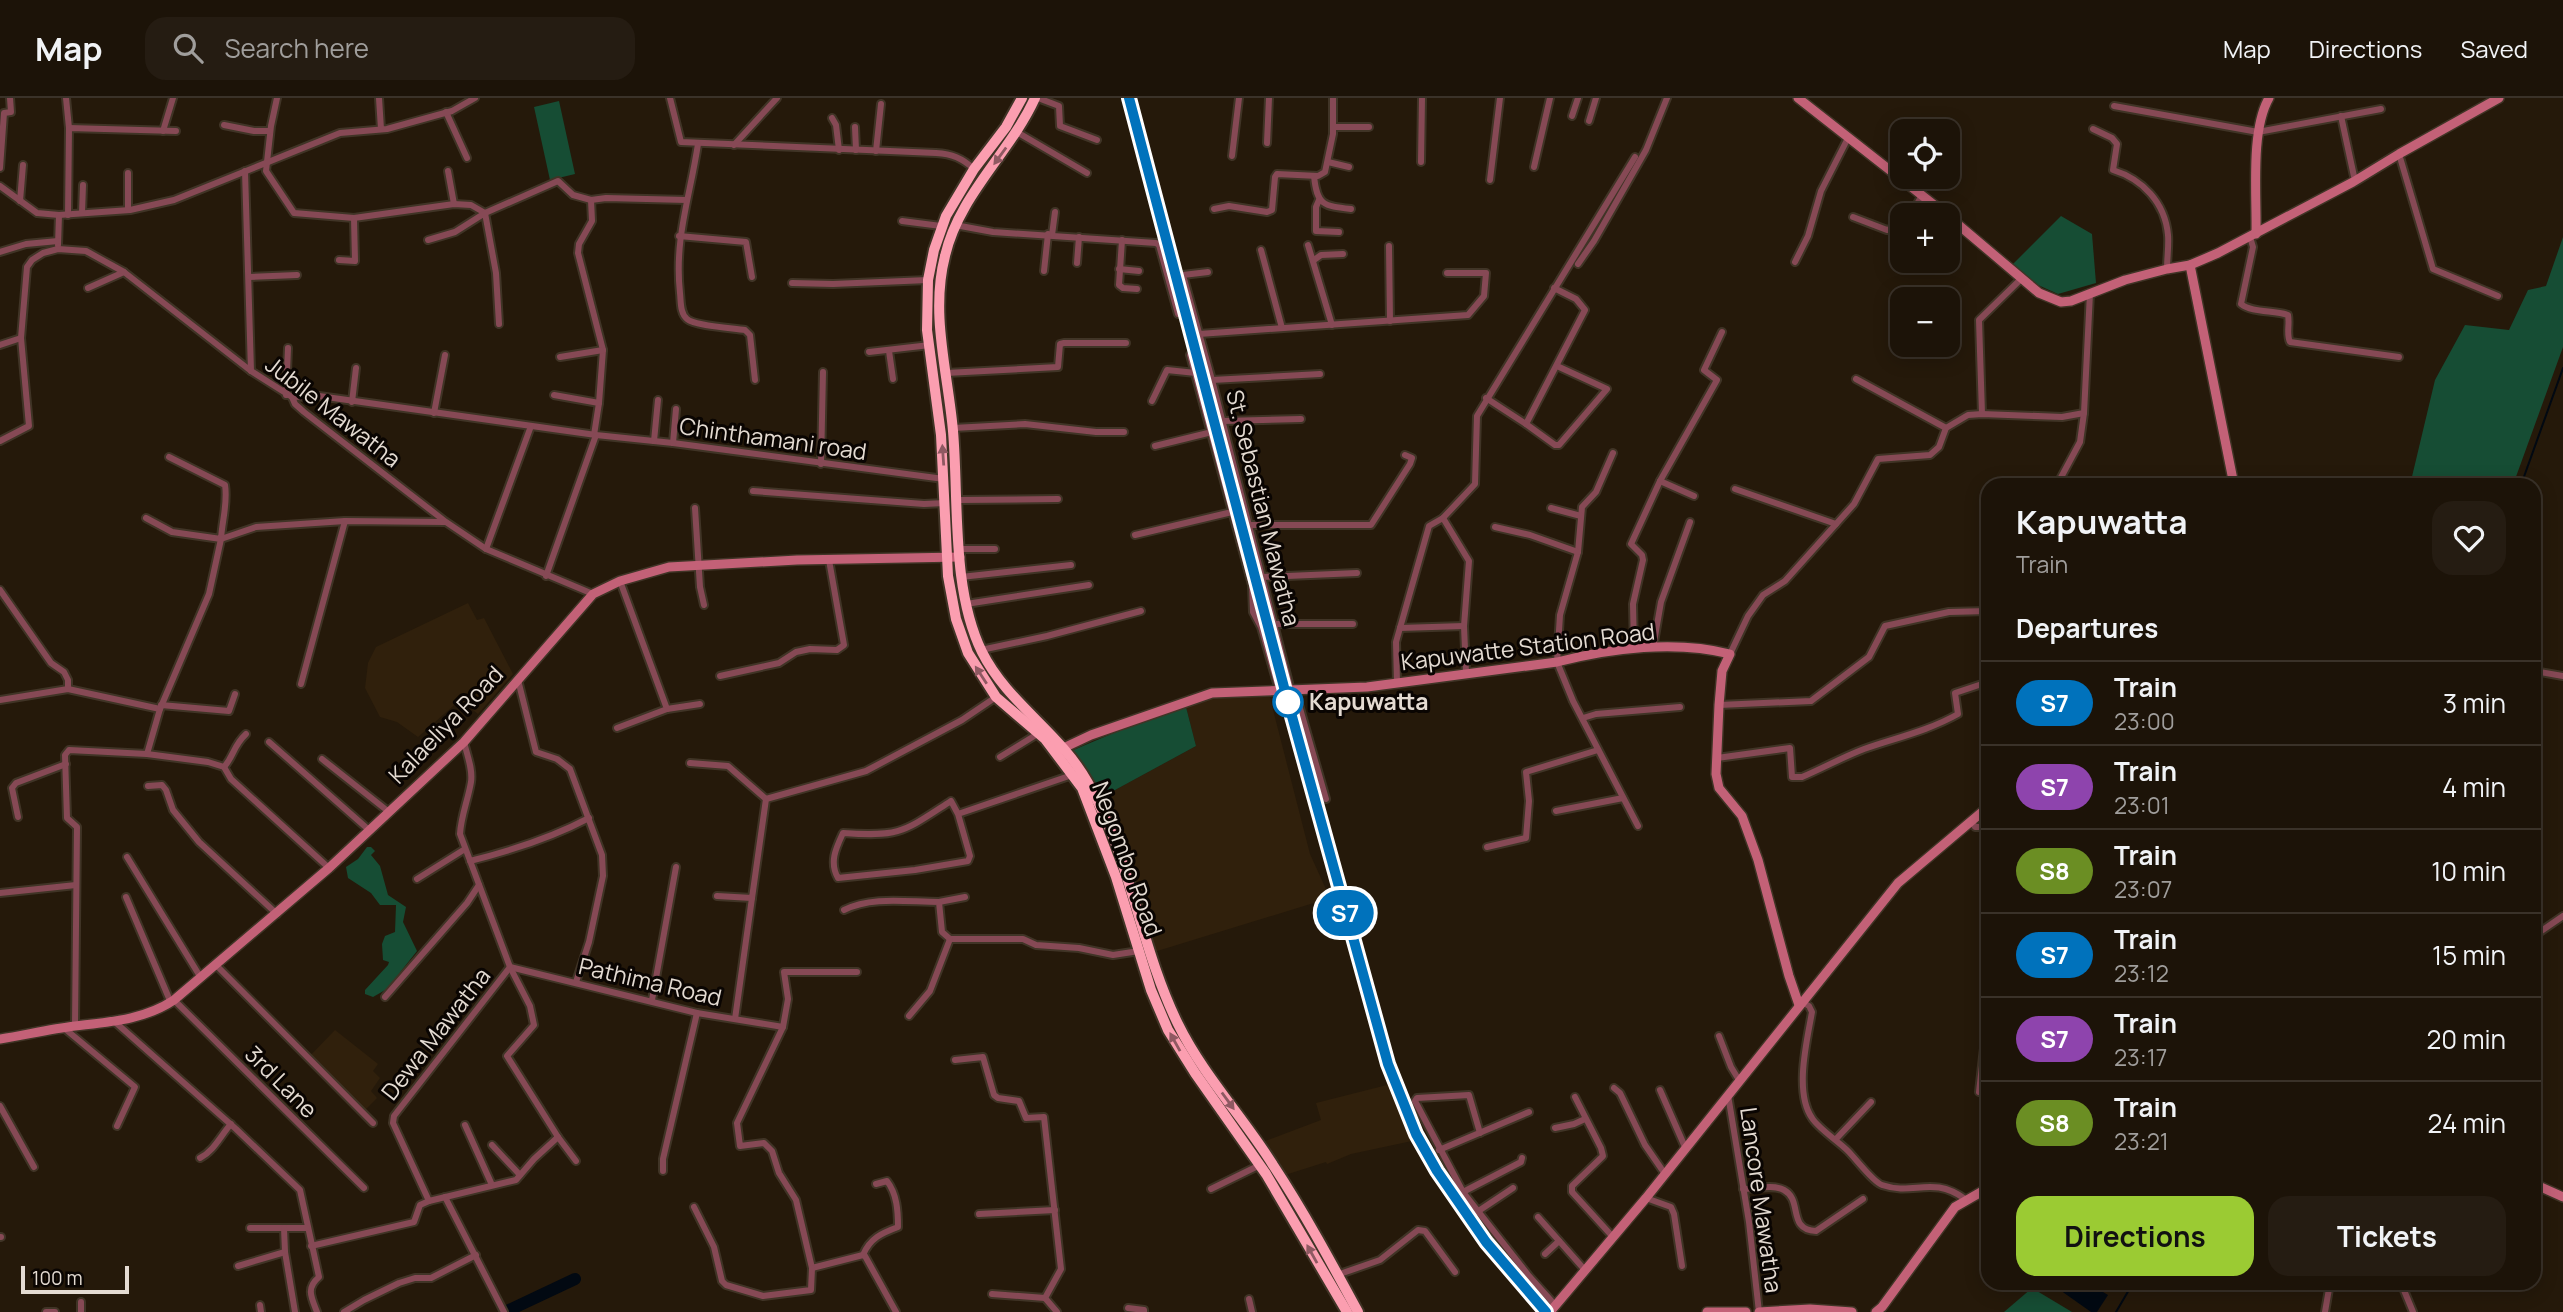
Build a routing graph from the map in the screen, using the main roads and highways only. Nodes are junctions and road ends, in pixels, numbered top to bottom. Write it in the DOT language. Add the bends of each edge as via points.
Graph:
graph roads {
  1 [pos="1022,98"];
  2 [pos="1037,98"];
  3 [pos="1060,750"];
  4 [pos="1347,1312"];
  5 [pos="1358,1312"];
  3 -- 1 [label="highway, Negombo Road, one-way" via="996,697 960,632 951,596 937,392 926,312 928,280 941,226"];
  2 -- 3 [label="highway, Negombo Road, one-way" via="955,225 939,294 953,428 961,577 971,627 999,681"];
  4 -- 3 [label="highway, Negombo Road, one-way" via="1260,1164 1179,1049 1159,1010 1100,834 1082,788"];
  3 -- 5 [label="highway, Negombo Road, one-way" via="1089,784 1111,832 1163,987 1188,1043 1272,1163"];
}
